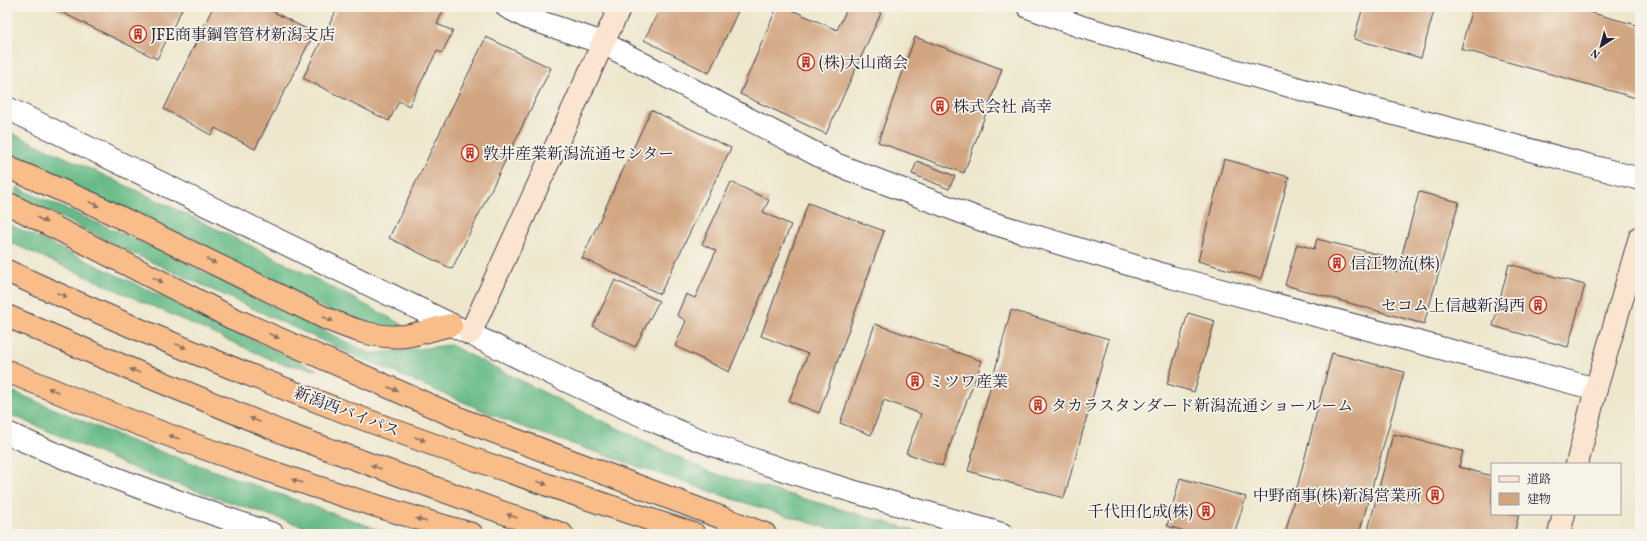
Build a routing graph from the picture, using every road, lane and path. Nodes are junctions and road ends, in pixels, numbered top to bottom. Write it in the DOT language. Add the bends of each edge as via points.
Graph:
graph roads {
  1 [pos="507,7"];
  2 [pos="620,7"];
  3 [pos="1028,7"];
  4 [pos="602,42"];
  5 [pos="7,108"];
  6 [pos="7,167"];
  7 [pos="1640,179"];
  8 [pos="7,203"];
  9 [pos="1640,237"];
  10 [pos="17,275"];
  11 [pos="8,316"];
  12 [pos="451,325"];
  13 [pos="470,334"];
  14 [pos="7,371"];
  15 [pos="1596,389"];
  16 [pos="7,433"];
  17 [pos="1577,463"];
  18 [pos="1564,515"];
  19 [pos="273,534"];
  20 [pos="472,534"];
  21 [pos="562,534"];
  22 [pos="694,534"];
  23 [pos="765,534"];
  24 [pos="1002,534"];
  25 [pos="1559,534"];
  1 -- 4 [label="street" via="528,18"];
  2 -- 4 [label="street"];
  3 -- 7 [label="street" via="1082,27 1300,89"];
  4 -- 13 [label="street"];
  4 -- 15 [label="street" via="835,164 982,220 1171,277"];
  5 -- 12 [label="street"];
  6 -- 12 [label="highway, one-way" via="93,204 347,328 367,334 405,336"];
  8 -- 23 [label="highway, one-way" via="232,318 468,422"];
  9 -- 15 [label="street"];
  10 -- 22 [label="highway, 新潟西バイパス, one-way" via="157,336 312,398 566,492"];
  21 -- 11 [label="highway, one-way" via="284,432"];
  12 -- 13 [label="street"];
  13 -- 24 [label="street" via="567,381 730,452 806,478"];
  20 -- 14 [label="highway, one-way" via="416,519 270,472 148,428"];
  15 -- 17 [label="street"];
  16 -- 19 [label="street" via="64,459 179,503"];
  18 -- 25 [label="street"];
}
